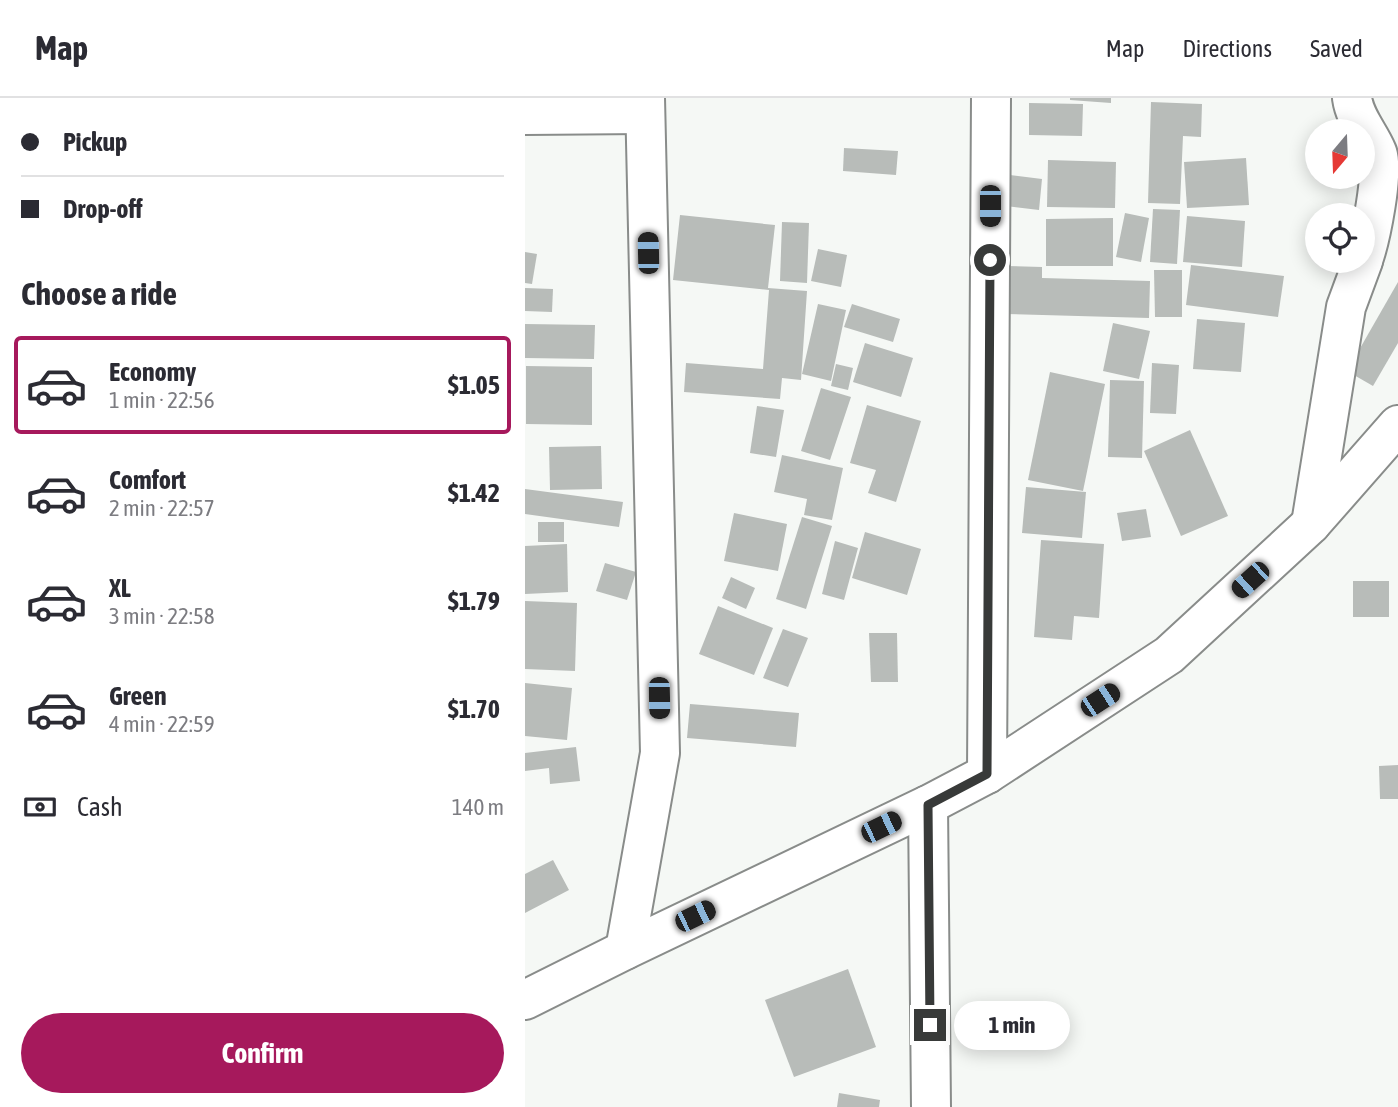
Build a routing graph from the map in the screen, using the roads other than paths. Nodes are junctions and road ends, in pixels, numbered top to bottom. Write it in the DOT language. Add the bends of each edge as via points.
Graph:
graph roads {
  1 [pos="991,98"];
  2 [pos="1352,98"];
  3 [pos="645,106"];
  4 [pos="525,116"];
  5 [pos="1375,210"];
  6 [pos="1359,273"];
  7 [pos="1398,425"];
  8 [pos="1311,524"];
  9 [pos="987,774"];
  10 [pos="928,805"];
  11 [pos="625,950"];
  12 [pos="525,1000"];
  13 [pos="931,1107"];
  1 -- 9 [label="street"];
  2 -- 5 [label="street" via="1379,156"];
  3 -- 4 [label="street"];
  3 -- 11 [label="street" via="660,753"];
  6 -- 8 [label="street" via="1346,307"];
  7 -- 8 [label="street"];
  8 -- 9 [label="street" via="1169,655"];
  9 -- 10 [label="street"];
  10 -- 11 [label="street"];
  10 -- 13 [label="street"];
  11 -- 12 [label="street"];
}
